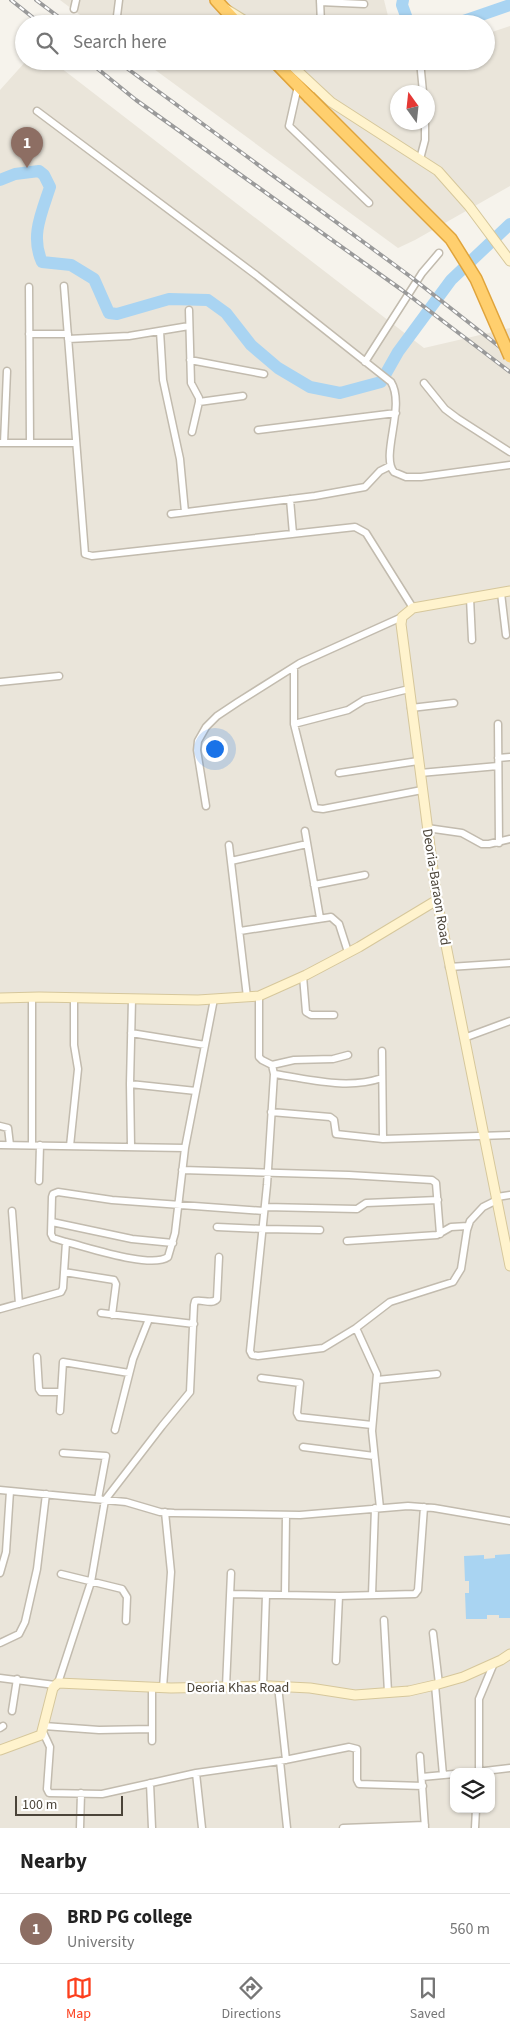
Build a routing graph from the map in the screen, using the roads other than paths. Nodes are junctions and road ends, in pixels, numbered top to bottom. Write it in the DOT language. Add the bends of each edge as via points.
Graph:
graph roads {
  1 [pos="76,0"];
  2 [pos="120,0"];
  3 [pos="320,1"];
  4 [pos="219,3"];
  5 [pos="364,4"];
  6 [pos="74,9"];
  7 [pos="116,15"];
  8 [pos="230,15"];
  9 [pos="238,15"];
  10 [pos="321,15"];
  11 [pos="283,70"];
  12 [pos="297,70"];
  13 [pos="421,70"];
  14 [pos="422,85"];
  15 [pos="298,86"];
  16 [pos="37,111"];
  17 [pos="425,130"];
  18 [pos="420,159"];
  19 [pos="369,204"];
  20 [pos="439,253"];
  21 [pos="510,261"];
  22 [pos="64,286"];
  23 [pos="29,287"];
  24 [pos="189,310"];
  25 [pos="189,326"];
  26 [pos="160,331"];
  27 [pos="29,334"];
  28 [pos="68,336"];
  29 [pos="510,357"];
  30 [pos="190,360"];
  31 [pos="367,364"];
  32 [pos="7,372"];
  33 [pos="264,374"];
  34 [pos="424,384"];
  35 [pos="243,396"];
  36 [pos="199,402"];
  37 [pos="396,412"];
  38 [pos="258,430"];
  39 [pos="192,432"];
  40 [pos="2,443"];
  41 [pos="30,443"];
  42 [pos="75,443"];
  43 [pos="510,452"];
  44 [pos="510,465"];
  45 [pos="390,466"];
  46 [pos="290,499"];
  47 [pos="185,512"];
  48 [pos="171,514"];
  49 [pos="293,534"];
  50 [pos="506,592"];
  51 [pos="470,598"];
  52 [pos="412,608"];
  53 [pos="402,617"];
  54 [pos="506,636"];
  55 [pos="472,640"];
  56 [pos="294,667"];
  57 [pos="59,676"];
  58 [pos="0,682"];
  59 [pos="409,689"];
  60 [pos="454,703"];
  61 [pos="412,708"];
  62 [pos="294,724"];
  63 [pos="498,724"];
  64 [pos="510,757"];
  65 [pos="498,758"];
  66 [pos="418,761"];
  67 [pos="498,766"];
  68 [pos="339,773"];
  69 [pos="420,773"];
  70 [pos="422,790"];
  71 [pos="206,806"];
  72 [pos="427,828"];
  73 [pos="305,831"];
  74 [pos="510,839"];
  75 [pos="498,842"];
  76 [pos="307,844"];
  77 [pos="229,845"];
  78 [pos="231,861"];
  79 [pos="365,874"];
  80 [pos="314,885"];
  81 [pos="437,900"];
  82 [pos="320,918"];
  83 [pos="240,931"];
  84 [pos="348,952"];
  85 [pos="510,963"];
  86 [pos="450,967"];
  87 [pos="303,976"];
  88 [pos="259,996"];
  89 [pos="32,997"];
  90 [pos="247,997"];
  91 [pos="0,998"];
  92 [pos="74,998"];
  93 [pos="132,999"];
  94 [pos="214,999"];
  95 [pos="334,1015"];
  96 [pos="510,1021"];
  97 [pos="131,1033"];
  98 [pos="464,1038"];
  99 [pos="205,1045"];
  100 [pos="382,1051"];
  101 [pos="348,1055"];
  102 [pos="272,1065"];
  103 [pos="274,1074"];
  104 [pos="382,1078"];
  105 [pos="130,1084"];
  106 [pos="196,1091"];
  107 [pos="271,1112"];
  108 [pos="0,1126"];
  109 [pos="510,1135"];
  110 [pos="484,1138"];
  111 [pos="383,1140"];
  112 [pos="0,1145"];
  113 [pos="10,1145"];
  114 [pos="32,1145"];
  115 [pos="40,1146"];
  116 [pos="70,1146"];
  117 [pos="131,1146"];
  118 [pos="185,1148"];
  119 [pos="182,1170"];
  120 [pos="268,1173"];
  121 [pos="39,1181"];
  122 [pos="510,1195"];
  123 [pos="497,1198"];
  124 [pos="438,1200"];
  125 [pos="178,1206"];
  126 [pos="265,1209"];
  127 [pos="12,1211"];
  128 [pos="52,1222"];
  129 [pos="217,1226"];
  130 [pos="468,1226"];
  131 [pos="263,1230"];
  132 [pos="320,1230"];
  133 [pos="440,1234"];
  134 [pos="347,1241"];
  135 [pos="66,1242"];
  136 [pos="173,1244"];
  137 [pos="219,1257"];
  138 [pos="510,1266"];
  139 [pos="64,1272"];
  140 [pos="19,1304"];
  141 [pos="0,1309"];
  142 [pos="101,1313"];
  143 [pos="112,1315"];
  144 [pos="149,1319"];
  145 [pos="194,1324"];
  146 [pos="356,1328"];
  147 [pos="37,1357"];
  148 [pos="128,1373"];
  149 [pos="437,1374"];
  150 [pos="261,1378"];
  151 [pos="377,1380"];
  152 [pos="61,1392"];
  153 [pos="60,1410"];
  154 [pos="372,1425"];
  155 [pos="115,1430"];
  156 [pos="303,1447"];
  157 [pos="63,1453"];
  158 [pos="374,1456"];
  159 [pos="0,1490"];
  160 [pos="10,1491"];
  161 [pos="46,1494"];
  162 [pos="102,1499"];
  163 [pos="424,1507"];
  164 [pos="378,1508"];
  165 [pos="165,1512"];
  166 [pos="286,1515"];
  167 [pos="510,1521"];
  168 [pos="0,1573"];
  169 [pos="231,1573"];
  170 [pos="61,1574"];
  171 [pos="91,1582"];
  172 [pos="230,1594"];
  173 [pos="266,1595"];
  174 [pos="286,1595"];
  175 [pos="372,1595"];
  176 [pos="339,1596"];
  177 [pos="384,1620"];
  178 [pos="126,1621"];
  179 [pos="433,1633"];
  180 [pos="0,1643"];
  181 [pos="510,1654"];
  182 [pos="336,1661"];
  183 [pos="494,1663"];
  184 [pos="0,1678"];
  185 [pos="17,1679"];
  186 [pos="56,1684"];
  187 [pos="437,1685"];
  188 [pos="262,1686"];
  189 [pos="278,1686"];
  190 [pos="152,1687"];
  191 [pos="226,1687"];
  192 [pos="163,1688"];
  193 [pos="388,1692"];
  194 [pos="12,1711"];
  195 [pos="44,1729"];
  196 [pos="152,1730"];
  197 [pos="152,1741"];
  198 [pos="0,1750"];
  199 [pos="420,1756"];
  200 [pos="283,1760"];
  201 [pos="478,1768"];
  202 [pos="510,1768"];
  203 [pos="495,1770"];
  204 [pos="196,1773"];
  205 [pos="450,1774"];
  206 [pos="443,1775"];
  207 [pos="422,1777"];
  208 [pos="150,1783"];
  209 [pos="423,1786"];
  210 [pos="81,1793"];
  211 [pos="476,1813"];
  212 [pos="425,1827"];
  213 [pos="80,1828"];
  214 [pos="152,1828"];
  215 [pos="202,1828"];
  216 [pos="287,1828"];
  217 [pos="343,1828"];
  218 [pos="475,1828"];
  1 -- 6 [label="street"];
  2 -- 7 [label="street"];
  3 -- 5 [label="street"];
  3 -- 10 [label="street"];
  4 -- 8 [label="highway"];
  4 -- 9 [label="street"];
  11 -- 15 [label="highway"];
  12 -- 18 [label="street" via="331,102"];
  13 -- 14 [label="street"];
  15 -- 19 [label="street" via="289,126"];
  15 -- 29 [label="highway, bridge" via="451,239 476,279"];
  16 -- 31 [label="street" via="256,275"];
  17 -- 18 [label="street"];
  18 -- 21 [label="street" via="438,172 470,206"];
  20 -- 31 [label="street" via="422,273"];
  22 -- 28 [label="street"];
  23 -- 27 [label="street"];
  24 -- 25 [label="street"];
  25 -- 26 [label="street"];
  25 -- 30 [label="street"];
  26 -- 28 [label="street" via="114,338"];
  26 -- 47 [label="street" via="163,380 179,454"];
  27 -- 28 [label="street"];
  27 -- 41 [label="street"];
  28 -- 42 [label="street"];
  30 -- 33 [label="street"];
  30 -- 36 [label="street" via="191,383"];
  31 -- 37 [label="street" via="387,378 395,390"];
  32 -- 40 [label="street"];
  34 -- 43 [label="street" via="445,409"];
  35 -- 36 [label="street"];
  36 -- 39 [label="street"];
  37 -- 38 [label="street"];
  37 -- 45 [label="street"];
  40 -- 41 [label="street"];
  41 -- 42 [label="street"];
  42 -- 49 [label="street" via="83,548 88,556"];
  44 -- 45 [label="street" via="420,477 398,475"];
  45 -- 46 [label="street" via="380,471 365,487"];
  46 -- 47 [label="street"];
  46 -- 49 [label="street"];
  47 -- 48 [label="street"];
  49 -- 52 [label="street" via="361,529"];
  50 -- 51 [label="street"];
  50 -- 54 [label="street"];
  51 -- 52 [label="street"];
  51 -- 55 [label="street"];
  52 -- 53 [label="street"];
  53 -- 56 [label="street"];
  53 -- 59 [label="street, Deoria-Baraon Road"];
  56 -- 62 [label="street"];
  56 -- 71 [label="street" via="217,716 201,734 197,750"];
  57 -- 58 [label="street"];
  59 -- 61 [label="street, Deoria-Baraon Road"];
  59 -- 62 [label="street" via="364,700 348,710"];
  60 -- 61 [label="street"];
  61 -- 66 [label="street, Deoria-Baraon Road"];
  62 -- 70 [label="street" via="315,808"];
  63 -- 65 [label="street"];
  64 -- 65 [label="street"];
  65 -- 67 [label="street"];
  66 -- 68 [label="street"];
  66 -- 69 [label="street, Deoria-Baraon Road"];
  67 -- 69 [label="street"];
  67 -- 75 [label="street"];
  69 -- 70 [label="street, Deoria-Baraon Road"];
  70 -- 72 [label="street, Deoria-Baraon Road"];
  72 -- 75 [label="street" via="462,833 482,844"];
  72 -- 81 [label="street, Deoria-Baraon Road"];
  73 -- 76 [label="street"];
  74 -- 75 [label="street"];
  76 -- 78 [label="street"];
  76 -- 80 [label="street"];
  77 -- 78 [label="street"];
  78 -- 83 [label="street"];
  79 -- 80 [label="street"];
  80 -- 82 [label="street"];
  81 -- 84 [label="street"];
  81 -- 86 [label="street, Deoria-Baraon Road"];
  82 -- 83 [label="street"];
  82 -- 84 [label="street" via="337,920"];
  83 -- 90 [label="street"];
  84 -- 87 [label="street"];
  85 -- 86 [label="street"];
  86 -- 98 [label="street, Deoria-Baraon Road"];
  87 -- 88 [label="street"];
  87 -- 95 [label="street" via="306,1012 310,1015"];
  88 -- 90 [label="street"];
  88 -- 102 [label="street" via="260,1057"];
  89 -- 91 [label="street"];
  89 -- 92 [label="street"];
  89 -- 114 [label="street"];
  90 -- 94 [label="street"];
  92 -- 93 [label="street"];
  92 -- 116 [label="street" via="74,1045 78,1069"];
  93 -- 94 [label="street"];
  93 -- 97 [label="street"];
  94 -- 99 [label="street"];
  96 -- 98 [label="street"];
  97 -- 99 [label="street"];
  97 -- 105 [label="street"];
  98 -- 110 [label="street, Deoria-Baraon Road"];
  99 -- 106 [label="street"];
  100 -- 104 [label="street"];
  101 -- 102 [label="street"];
  102 -- 103 [label="street"];
  103 -- 104 [label="street" via="345,1084 368,1083"];
  103 -- 107 [label="street"];
  104 -- 111 [label="street"];
  105 -- 106 [label="street"];
  105 -- 117 [label="street"];
  106 -- 118 [label="street"];
  107 -- 111 [label="street" via="330,1117 334,1120 336,1134"];
  107 -- 120 [label="street"];
  108 -- 113 [label="street" via="8,1128"];
  109 -- 110 [label="street"];
  110 -- 111 [label="street"];
  110 -- 123 [label="street, Deoria-Baraon Road"];
  112 -- 113 [label="street"];
  113 -- 114 [label="street"];
  114 -- 115 [label="street"];
  115 -- 116 [label="street"];
  115 -- 121 [label="street"];
  116 -- 117 [label="street"];
  117 -- 118 [label="street"];
  118 -- 119 [label="street"];
  119 -- 120 [label="street"];
  119 -- 125 [label="street"];
  120 -- 124 [label="street" via="432,1180 436,1183"];
  120 -- 126 [label="street"];
  122 -- 123 [label="street"];
  123 -- 130 [label="street" via="476,1214"];
  123 -- 138 [label="street, Deoria-Baraon Road"];
  124 -- 126 [label="street" via="366,1203 357,1209"];
  124 -- 133 [label="street"];
  125 -- 126 [label="street"];
  125 -- 128 [label="street" via="58,1192 52,1197"];
  125 -- 136 [label="street"];
  126 -- 131 [label="street"];
  127 -- 140 [label="street"];
  128 -- 135 [label="street" via="52,1236"];
  128 -- 136 [label="street" via="124,1238"];
  129 -- 131 [label="street"];
  130 -- 133 [label="street" via="451,1227"];
  130 -- 146 [label="street" via="461,1269 453,1282 390,1302"];
  131 -- 132 [label="street"];
  131 -- 146 [label="street" via="252,1354 323,1348"];
  133 -- 134 [label="street"];
  135 -- 136 [label="street" via="156,1261 168,1257"];
  135 -- 139 [label="street"];
  137 -- 145 [label="street" via="217,1299 212,1302 195,1301"];
  139 -- 140 [label="street" via="61,1292"];
  139 -- 143 [label="street" via="114,1280"];
  140 -- 141 [label="street"];
  142 -- 143 [label="street"];
  143 -- 144 [label="street"];
  144 -- 145 [label="street"];
  144 -- 148 [label="street"];
  145 -- 162 [label="street" via="190,1392"];
  146 -- 151 [label="street"];
  147 -- 152 [label="street" via="41,1392"];
  148 -- 152 [label="street" via="65,1362"];
  148 -- 155 [label="street"];
  149 -- 151 [label="street"];
  150 -- 154 [label="street" via="300,1383 299,1417"];
  151 -- 154 [label="street"];
  152 -- 153 [label="street"];
  154 -- 158 [label="street"];
  156 -- 158 [label="street"];
  157 -- 162 [label="street" via="106,1456"];
  158 -- 164 [label="street"];
  159 -- 160 [label="street"];
  160 -- 161 [label="street"];
  160 -- 168 [label="street" via="6,1552"];
  161 -- 162 [label="street"];
  161 -- 180 [label="street" via="37,1569 25,1622 19,1634"];
  162 -- 165 [label="street"];
  162 -- 171 [label="street"];
  163 -- 164 [label="street"];
  163 -- 167 [label="street"];
  163 -- 175 [label="street" via="417,1592"];
  164 -- 166 [label="street"];
  164 -- 175 [label="street"];
  165 -- 166 [label="street"];
  165 -- 192 [label="street" via="171,1572"];
  166 -- 174 [label="street"];
  169 -- 172 [label="street"];
  170 -- 171 [label="street"];
  171 -- 178 [label="street" via="125,1592"];
  171 -- 186 [label="street"];
  172 -- 173 [label="street"];
  172 -- 191 [label="street"];
  173 -- 174 [label="street"];
  173 -- 188 [label="street"];
  174 -- 176 [label="street"];
  175 -- 176 [label="street"];
  176 -- 182 [label="street"];
  177 -- 193 [label="street"];
  179 -- 187 [label="street"];
  181 -- 183 [label="street, Deoria Khas Road"];
  183 -- 187 [label="street, Deoria Khas Road"];
  183 -- 201 [label="street" via="479,1699"];
  184 -- 185 [label="street"];
  185 -- 186 [label="street"];
  185 -- 194 [label="street"];
  186 -- 190 [label="street, Deoria Khas Road"];
  186 -- 195 [label="street"];
  187 -- 193 [label="street, Deoria Khas Road"];
  187 -- 206 [label="street"];
  188 -- 189 [label="street, Deoria Khas Road"];
  188 -- 191 [label="street, Deoria Khas Road"];
  189 -- 193 [label="street, Deoria Khas Road" via="354,1695"];
  189 -- 200 [label="street"];
  190 -- 192 [label="street, Deoria Khas Road"];
  190 -- 196 [label="street"];
  191 -- 192 [label="street, Deoria Khas Road"];
  195 -- 196 [label="street"];
  195 -- 198 [label="street" via="38,1738"];
  195 -- 210 [label="street" via="50,1747 47,1792"];
  196 -- 197 [label="street"];
  199 -- 207 [label="street"];
  200 -- 204 [label="street"];
  200 -- 209 [label="street" via="353,1747 358,1752 357,1780 360,1784"];
  200 -- 216 [label="street"];
  202 -- 203 [label="street"];
  204 -- 208 [label="street"];
  204 -- 215 [label="street"];
  205 -- 206 [label="street"];
  206 -- 207 [label="street"];
  207 -- 209 [label="street"];
  208 -- 210 [label="street" via="102,1794"];
  208 -- 214 [label="street"];
  209 -- 212 [label="street"];
  210 -- 213 [label="street"];
  211 -- 218 [label="street"];
  212 -- 217 [label="street"];
}
